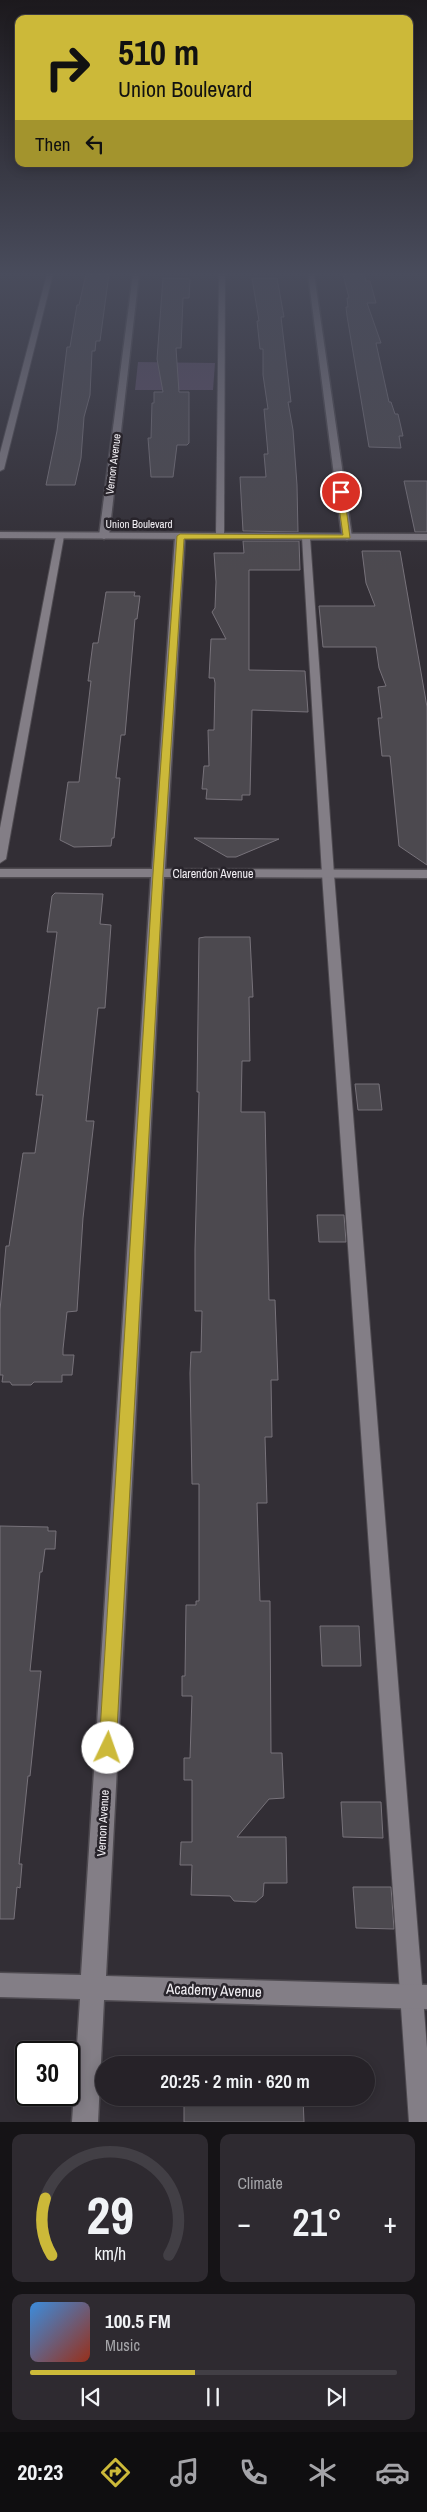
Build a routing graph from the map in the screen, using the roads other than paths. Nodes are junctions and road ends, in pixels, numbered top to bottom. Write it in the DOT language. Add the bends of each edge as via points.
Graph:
graph roads {
  1 [pos="25,373"];
  2 [pos="124,373"];
  3 [pos="221,373"];
  4 [pos="325,373"];
  5 [pos="0,469"];
  6 [pos="0,535"];
  7 [pos="60,536"];
  8 [pos="104,536"];
  9 [pos="180,536"];
  10 [pos="220,536"];
  11 [pos="306,537"];
  12 [pos="347,537"];
  13 [pos="427,537"];
  14 [pos="0,859"];
  15 [pos="0,873"];
  16 [pos="158,874"];
  17 [pos="328,874"];
  18 [pos="427,874"];
  19 [pos="0,1985"];
  20 [pos="94,1986"];
  21 [pos="419,1997"];
  22 [pos="85,2122"];
  23 [pos="421,2122"];
  1 -- 5 [label="lane"];
  2 -- 8 [label="street, Vernon Avenue"];
  3 -- 10 [label="lane"];
  4 -- 12 [label="street"];
  6 -- 7 [label="street, Union Boulevard"];
  7 -- 8 [label="street, Union Boulevard"];
  7 -- 14 [label="lane"];
  8 -- 9 [label="street, Union Boulevard"];
  9 -- 10 [label="street, Union Boulevard"];
  9 -- 16 [label="street, Vernon Avenue"];
  10 -- 11 [label="street, Union Boulevard"];
  11 -- 12 [label="street, Union Boulevard"];
  11 -- 17 [label="lane"];
  12 -- 13 [label="street, Union Boulevard"];
  15 -- 16 [label="street, Clarendon Avenue"];
  16 -- 17 [label="street, Clarendon Avenue"];
  16 -- 20 [label="street, Vernon Avenue"];
  17 -- 18 [label="street, Clarendon Avenue"];
  17 -- 21 [label="lane"];
  19 -- 20 [label="street, Academy Avenue"];
  20 -- 21 [label="street, Academy Avenue"];
  20 -- 22 [label="street, Vernon Avenue"];
  21 -- 23 [label="lane"];
}
